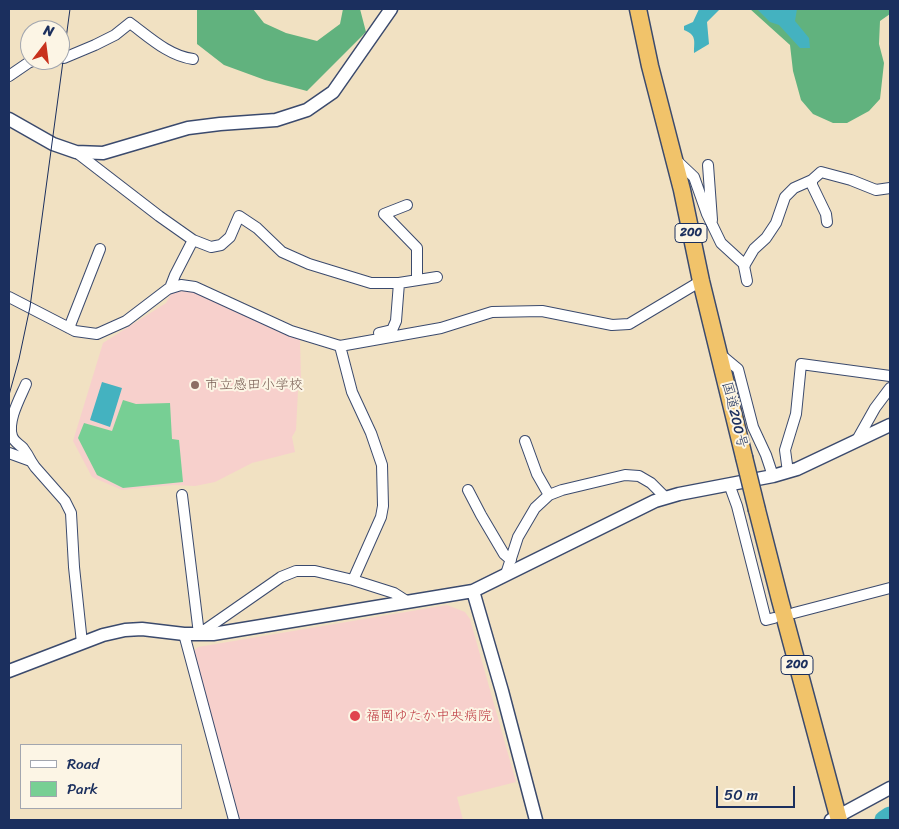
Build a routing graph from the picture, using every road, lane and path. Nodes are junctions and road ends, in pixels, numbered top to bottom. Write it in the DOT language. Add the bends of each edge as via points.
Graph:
graph roads {
  1 [pos="391,9"];
  2 [pos="638,9"];
  3 [pos="70,56"];
  4 [pos="193,59"];
  5 [pos="20,68"];
  6 [pos="9,76"];
  7 [pos="9,119"];
  8 [pos="76,152"];
  9 [pos="674,158"];
  10 [pos="708,165"];
  11 [pos="812,180"];
  12 [pos="890,188"];
  13 [pos="407,205"];
  14 [pos="827,222"];
  15 [pos="713,226"];
  16 [pos="193,240"];
  17 [pos="100,249"];
  18 [pos="745,264"];
  19 [pos="437,277"];
  20 [pos="417,280"];
  21 [pos="701,281"];
  22 [pos="747,281"];
  23 [pos="399,283"];
  24 [pos="170,288"];
  25 [pos="9,297"];
  26 [pos="69,328"];
  27 [pos="340,346"];
  28 [pos="719,354"];
  29 [pos="890,376"];
  30 [pos="26,384"];
  31 [pos="890,388"];
  32 [pos="890,425"];
  33 [pos="857,440"];
  34 [pos="525,441"];
  35 [pos="9,453"];
  36 [pos="31,461"];
  37 [pos="788,472"];
  38 [pos="774,476"];
  39 [pos="729,484"];
  40 [pos="468,490"];
  41 [pos="182,495"];
  42 [pos="549,495"];
  43 [pos="666,498"];
  44 [pos="511,560"];
  45 [pos="506,574"];
  46 [pos="353,580"];
  47 [pos="890,588"];
  48 [pos="473,591"];
  49 [pos="408,602"];
  50 [pos="794,613"];
  51 [pos="774,618"];
  52 [pos="184,634"];
  53 [pos="200,634"];
  54 [pos="82,643"];
  55 [pos="9,672"];
  56 [pos="890,788"];
  57 [pos="836,819"];
  58 [pos="234,820"];
  59 [pos="536,820"];
  1 -- 8 [label="street" via="332,92 307,110 276,120 188,128 103,153"];
  2 -- 9 [label="highway, 国道200号 / 200"];
  3 -- 4 [label="street" via="95,46 130,23 168,50"];
  5 -- 6 [label="street"];
  7 -- 8 [label="street" via="47,141"];
  8 -- 16 [label="street"];
  9 -- 15 [label="street" via="694,178"];
  9 -- 21 [label="highway, 国道200号 / 200"];
  10 -- 15 [label="street"];
  11 -- 12 [label="street" via="821,172 876,190"];
  11 -- 14 [label="street"];
  11 -- 18 [label="street" via="794,188 785,197 776,223"];
  13 -- 20 [label="street" via="384,214 417,248"];
  15 -- 18 [label="street" via="721,243"];
  16 -- 23 [label="street" via="211,247 221,245 230,237 239,216 282,252 309,264 371,283"];
  16 -- 24 [label="street"];
  17 -- 26 [label="street"];
  18 -- 22 [label="street"];
  19 -- 20 [label="street"];
  20 -- 23 [label="street"];
  21 -- 27 [label="street" via="629,324 612,325 542,311 492,312 441,328"];
  21 -- 28 [label="highway, 国道200号 / 200"];
  23 -- 27 [label="street" via="396,321 392,330"];
  24 -- 26 [label="street" via="126,321 97,334"];
  24 -- 27 [label="street" via="181,285 195,287 291,331"];
  25 -- 26 [label="street"];
  27 -- 46 [label="street" via="352,392 372,433 382,465 381,517"];
  28 -- 38 [label="street" via="738,369 753,427"];
  28 -- 57 [label="highway, 国道200号 / 200, bridge"];
  29 -- 37 [label="street" via="801,364 796,414 785,450"];
  30 -- 36 [label="street" via="14,410 12,436"];
  31 -- 33 [label="street"];
  32 -- 33 [label="street"];
  33 -- 37 [label="street"];
  34 -- 42 [label="street"];
  35 -- 36 [label="street"];
  36 -- 54 [label="street" via="65,501 71,513"];
  37 -- 38 [label="street"];
  38 -- 39 [label="street"];
  39 -- 43 [label="street"];
  39 -- 51 [label="street" via="766,620"];
  40 -- 44 [label="street" via="504,554"];
  41 -- 53 [label="street"];
  42 -- 43 [label="street" via="625,475 639,476"];
  42 -- 44 [label="street" via="535,508 518,537"];
  43 -- 45 [label="street"];
  44 -- 45 [label="street"];
  45 -- 48 [label="street"];
  46 -- 49 [label="street" via="394,593"];
  46 -- 53 [label="street" via="315,571 296,571 281,576"];
  47 -- 50 [label="street"];
  48 -- 49 [label="street"];
  48 -- 59 [label="street"];
  49 -- 53 [label="street"];
  52 -- 53 [label="street"];
  52 -- 54 [label="street" via="125,630"];
  52 -- 58 [label="street"];
  54 -- 55 [label="street"];
  56 -- 57 [label="street"];
}
